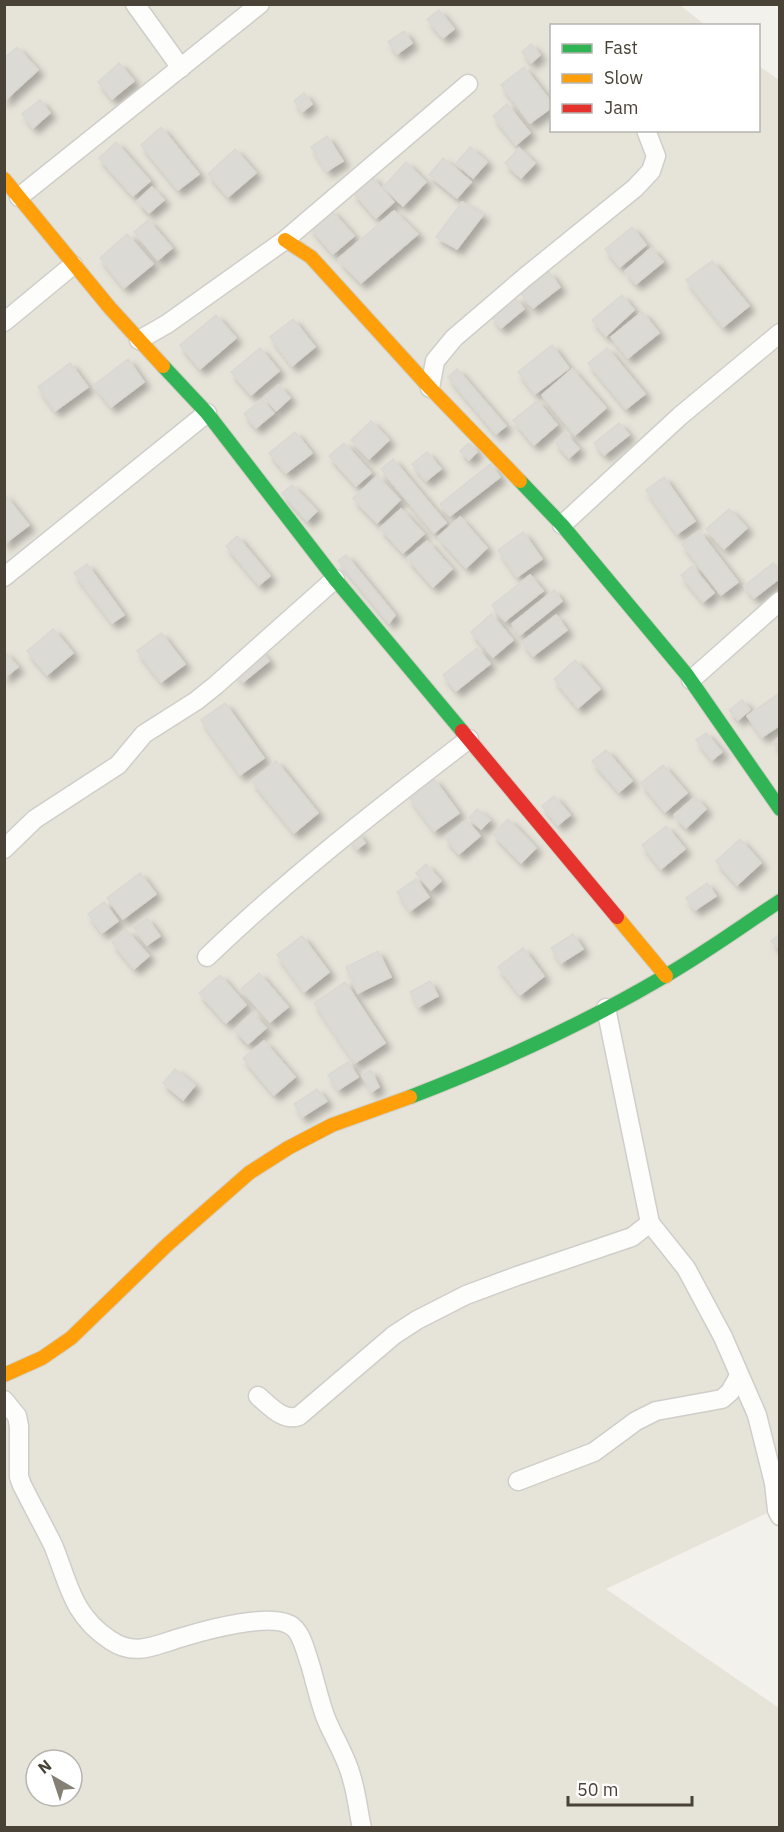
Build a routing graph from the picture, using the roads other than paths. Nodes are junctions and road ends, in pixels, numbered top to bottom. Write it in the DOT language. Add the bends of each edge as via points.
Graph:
graph roads {
  1 [pos="135,4"];
  2 [pos="260,4"];
  3 [pos="181,68"];
  4 [pos="468,84"];
  5 [pos="647,132"];
  6 [pos="4,179"];
  7 [pos="19,197"];
  8 [pos="285,240"];
  9 [pos="73,265"];
  10 [pos="4,322"];
  11 [pos="780,333"];
  12 [pos="139,339"];
  13 [pos="435,361"];
  14 [pos="412,368"];
  15 [pos="430,388"];
  16 [pos="207,413"];
  17 [pos="562,525"];
  18 [pos="4,577"];
  19 [pos="335,579"];
  20 [pos="780,601"];
  21 [pos="691,680"];
  22 [pos="469,739"];
  23 [pos="780,809"];
  24 [pos="4,849"];
  25 [pos="780,901"];
  26 [pos="207,957"];
  27 [pos="666,976"];
  28 [pos="606,1008"];
  29 [pos="650,1223"];
  30 [pos="4,1375"];
  31 [pos="739,1376"];
  32 [pos="258,1396"];
  33 [pos="4,1400"];
  34 [pos="518,1481"];
  35 [pos="777,1483"];
  36 [pos="780,1516"];
  37 [pos="362,1827"];
  1 -- 3 [label="street"];
  2 -- 3 [label="street"];
  3 -- 7 [label="street"];
  4 -- 8 [label="street"];
  5 -- 13 [label="street" via="656,156 651,171 636,188 475,319"];
  6 -- 7 [label="street"];
  7 -- 9 [label="street"];
  8 -- 12 [label="street" via="167,324"];
  8 -- 14 [label="street" via="311,257"];
  9 -- 10 [label="street"];
  9 -- 12 [label="street"];
  11 -- 17 [label="street" via="680,416"];
  12 -- 16 [label="street"];
  13 -- 14 [label="street"];
  13 -- 15 [label="street"];
  14 -- 15 [label="street"];
  15 -- 17 [label="street"];
  16 -- 18 [label="street"];
  16 -- 19 [label="street"];
  17 -- 21 [label="street"];
  19 -- 22 [label="street"];
  19 -- 24 [label="street" via="196,701 144,734 118,765 35,819"];
  20 -- 21 [label="street"];
  21 -- 23 [label="street"];
  22 -- 26 [label="street" via="342,837"];
  22 -- 27 [label="street"];
  25 -- 27 [label="street"];
  27 -- 28 [label="street"];
  28 -- 29 [label="street"];
  28 -- 30 [label="street" via="481,1068 332,1125 288,1148 241,1180 71,1338 42,1358"];
  29 -- 31 [label="street" via="686,1268"];
  29 -- 32 [label="street" via="632,1237 466,1295 417,1320 299,1416 284,1417"];
  31 -- 34 [label="street" via="722,1399 656,1411 594,1452"];
  31 -- 35 [label="street" via="757,1415"];
  33 -- 37 [label="street" via="17,1416 22,1485 51,1542 76,1605 88,1620 112,1642 141,1650 261,1620 294,1627 308,1658 325,1716 352,1776"];
  35 -- 36 [label="street"];
}
